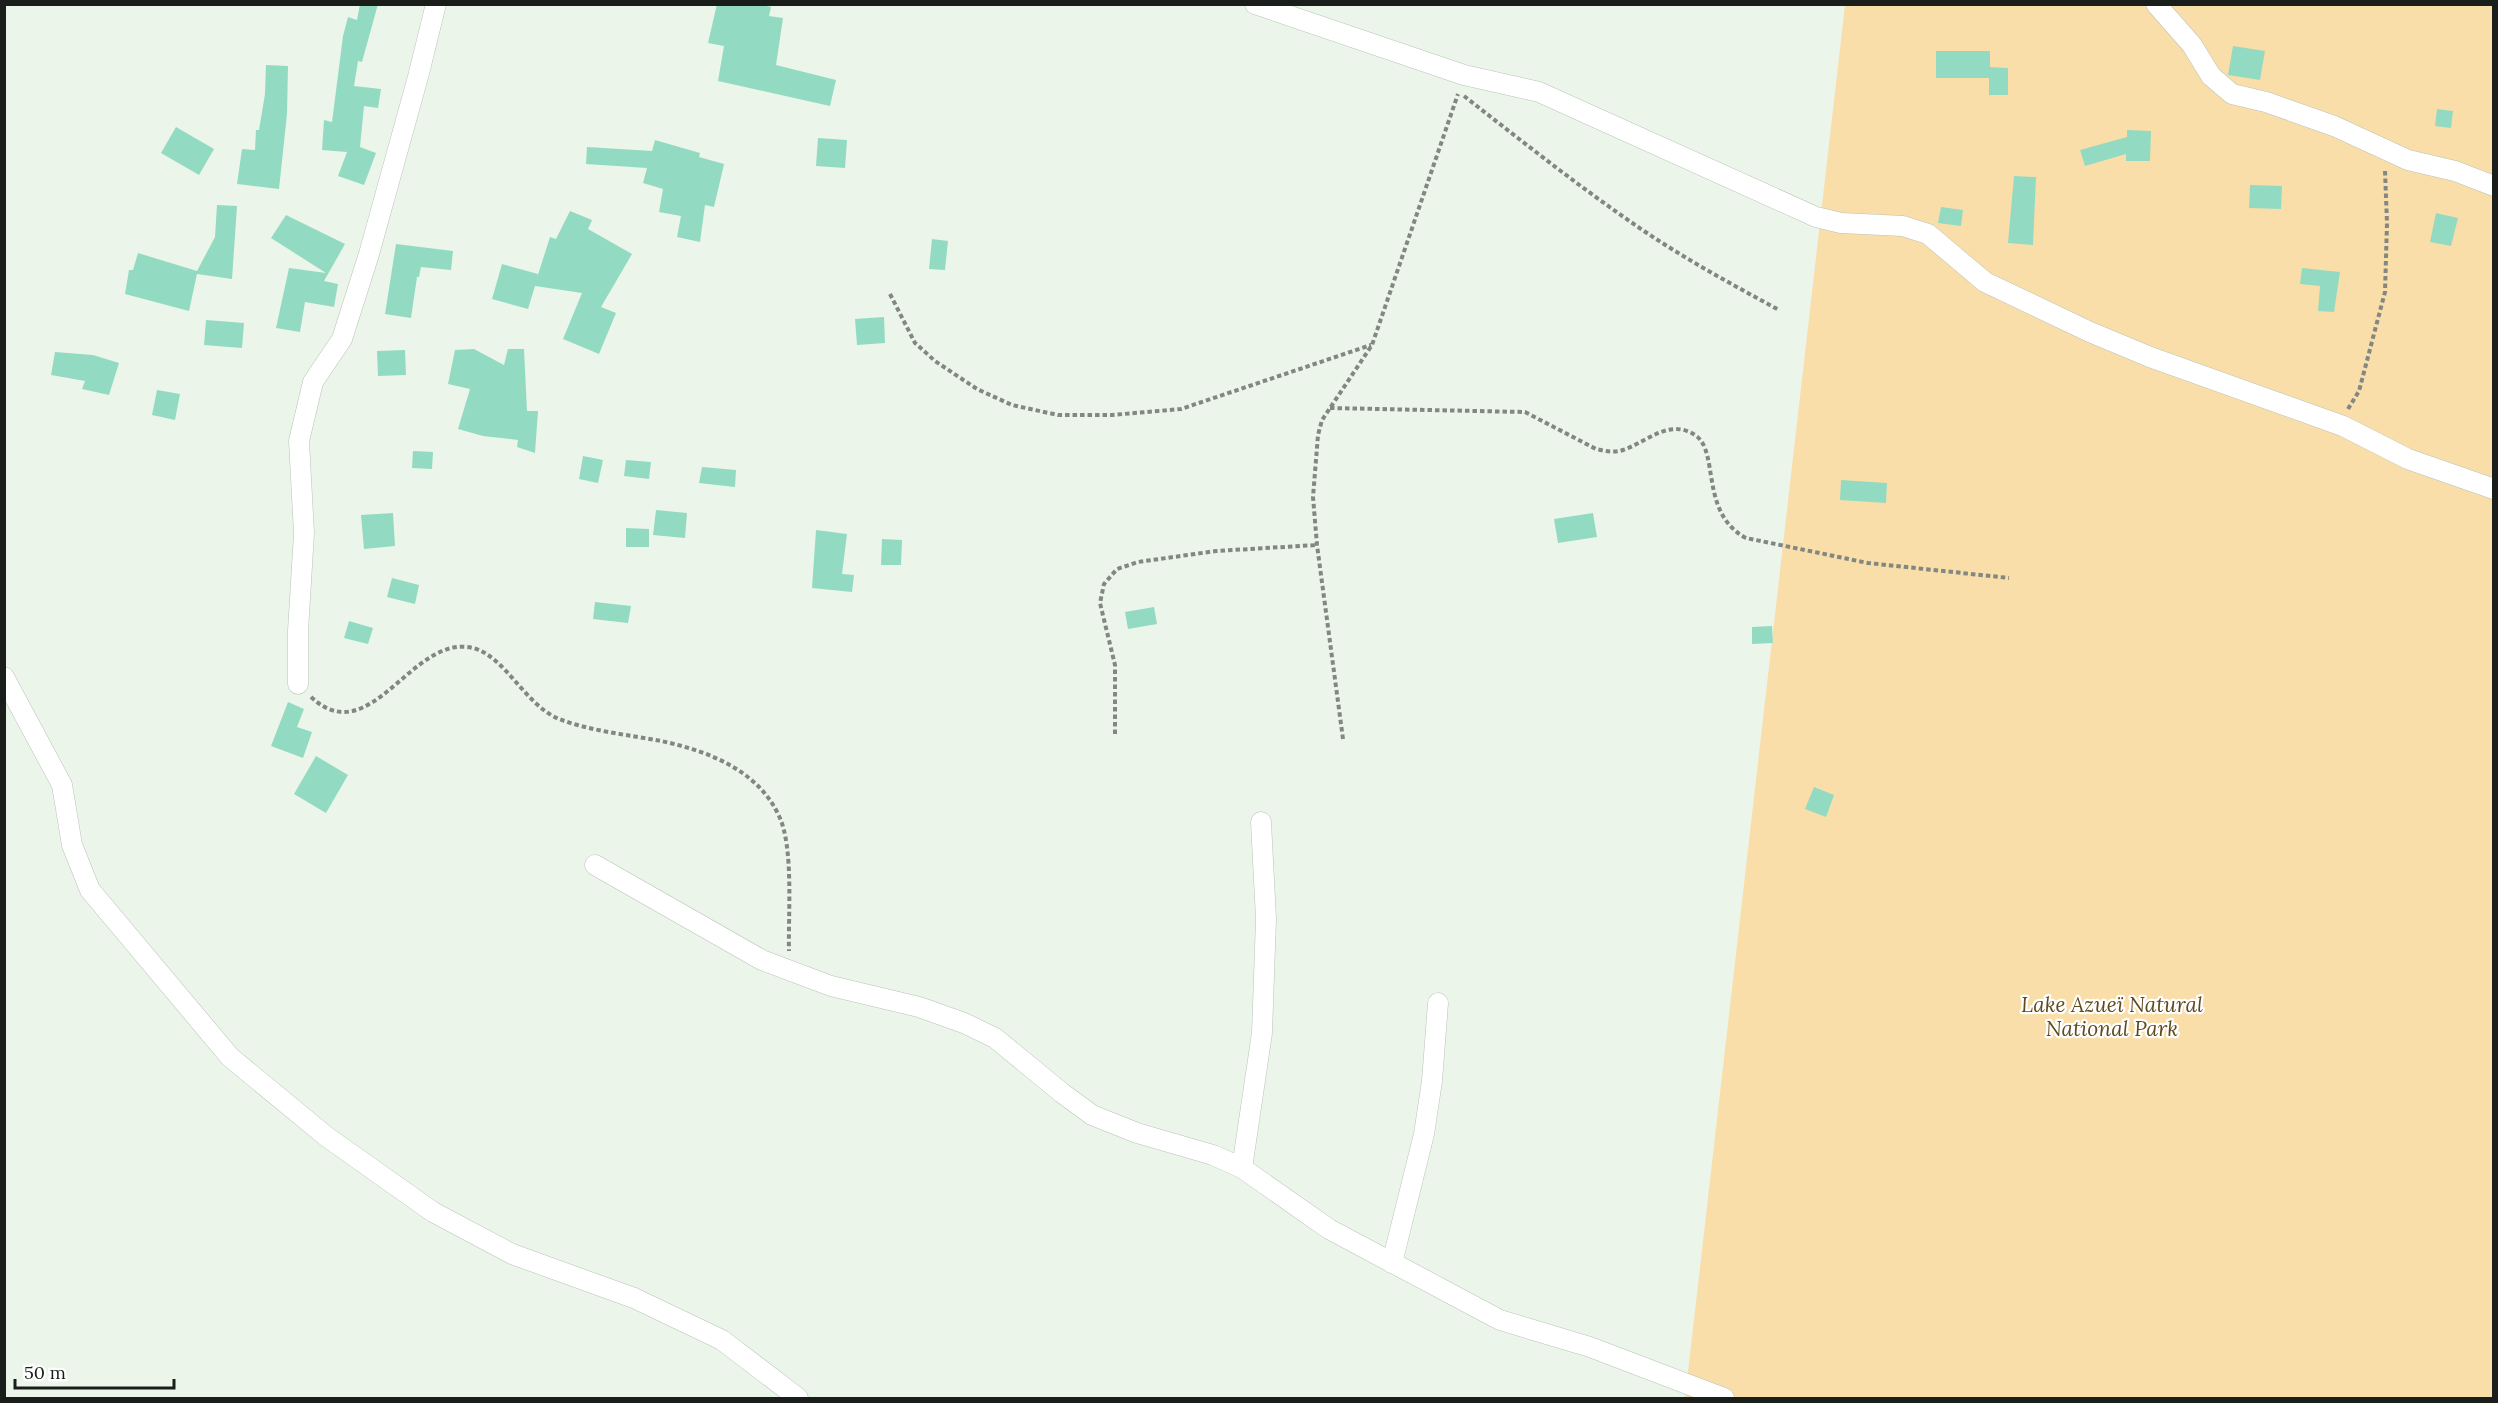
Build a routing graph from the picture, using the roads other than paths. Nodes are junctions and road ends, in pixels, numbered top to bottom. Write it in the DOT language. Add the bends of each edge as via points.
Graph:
graph roads {
  1 [pos="436,4"];
  2 [pos="1255,4"];
  3 [pos="2156,4"];
  4 [pos="2493,186"];
  5 [pos="2493,489"];
  6 [pos="4,677"];
  7 [pos="298,684"];
  8 [pos="1261,822"];
  9 [pos="595,865"];
  10 [pos="1438,1003"];
  11 [pos="1242,1168"];
  12 [pos="1392,1263"];
  13 [pos="798,1398"];
  14 [pos="1724,1398"];
  1 -- 7 [label="street" via="359,286 342,339 313,382 299,441 304,533"];
  2 -- 5 [label="street" via="1464,75 1539,92 1816,217 1841,223 1903,226 1928,234 1985,282 2090,332 2338,424 2408,459"];
  3 -- 4 [label="street" via="2192,45 2211,76 2232,94 2334,126 2408,160 2455,171"];
  6 -- 13 [label="street" via="62,784 72,845 90,890 230,1057 327,1137 433,1212 512,1254 634,1298 722,1340"];
  8 -- 11 [label="street" via="1266,919 1262,1033"];
  9 -- 11 [label="street" via="762,960 831,986 919,1007 996,1038 1092,1115"];
  10 -- 12 [label="street" via="1424,1134"];
  11 -- 12 [label="street" via="1329,1229"];
  12 -- 14 [label="street" via="1500,1320 1590,1347"];
}
